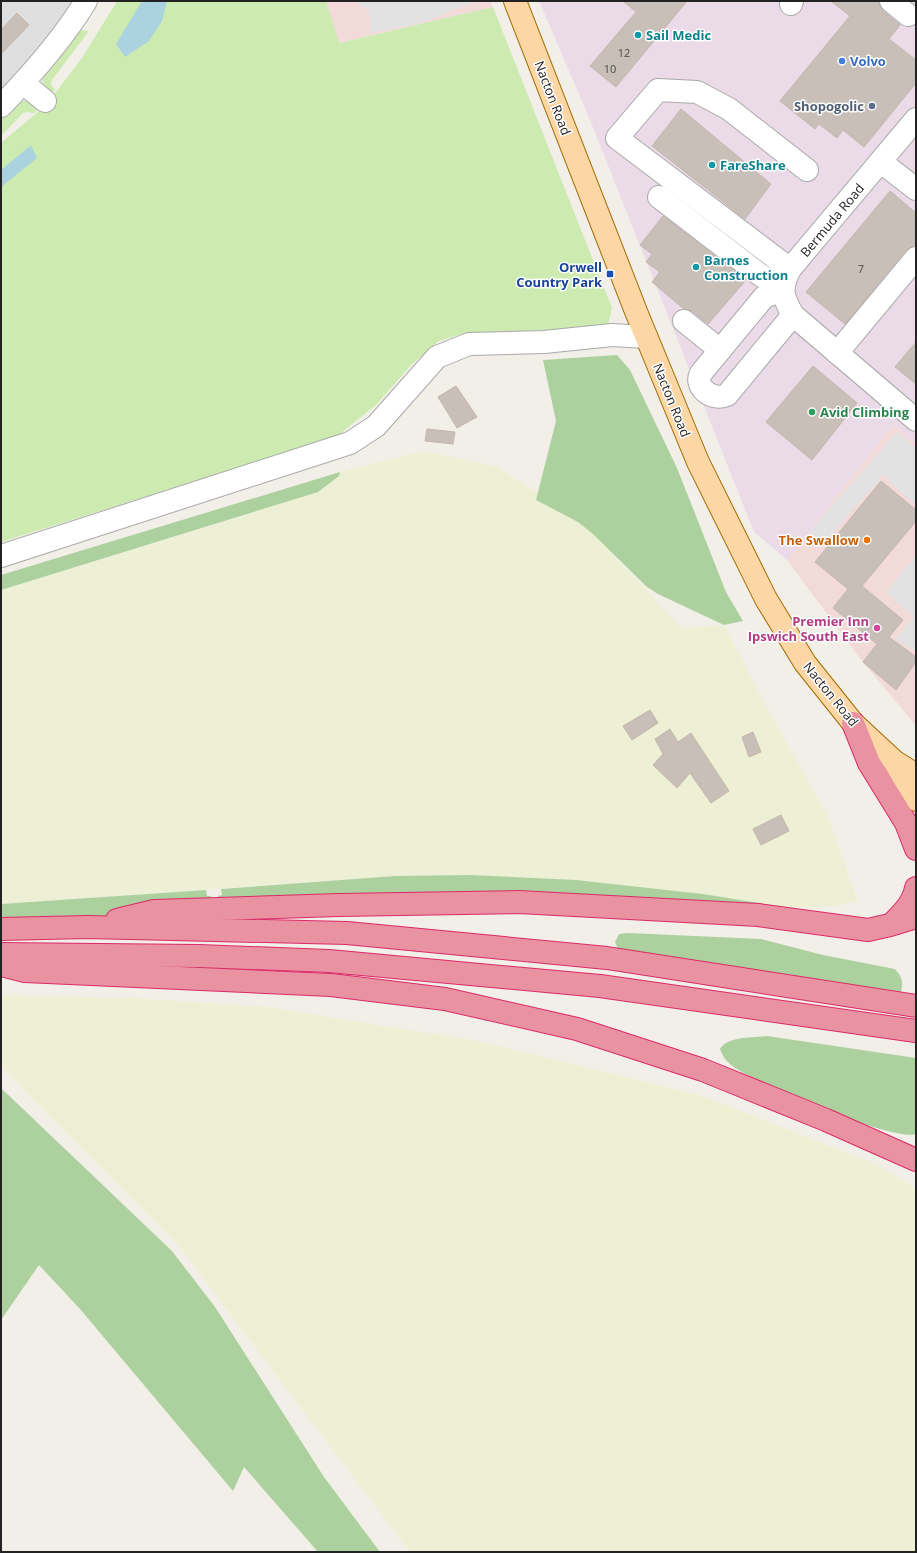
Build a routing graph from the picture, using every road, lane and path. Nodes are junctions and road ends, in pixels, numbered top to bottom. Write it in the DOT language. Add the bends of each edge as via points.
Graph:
graph roads {
  1 [pos="86,1"];
  2 [pos="515,1"];
  3 [pos="891,1"];
  4 [pos="908,15"];
  5 [pos="23,83"];
  6 [pos="45,101"];
  7 [pos="1,106"];
  8 [pos="916,118"];
  9 [pos="881,162"];
  10 [pos="807,170"];
  11 [pos="916,189"];
  12 [pos="659,197"];
  13 [pos="916,258"];
  14 [pos="790,269"];
  15 [pos="783,290"];
  16 [pos="637,314"];
  17 [pos="793,315"];
  18 [pos="684,321"];
  19 [pos="612,335"];
  20 [pos="646,337"];
  21 [pos="720,350"];
  22 [pos="837,353"];
  23 [pos="916,420"];
  24 [pos="1,556"];
  25 [pos="853,723"];
  26 [pos="894,761"];
  27 [pos="916,775"];
  28 [pos="916,800"];
  29 [pos="916,849"];
  30 [pos="916,888"];
  31 [pos="916,915"];
  32 [pos="890,925"];
  33 [pos="87,927"];
  34 [pos="1,928"];
  35 [pos="1,954"];
  36 [pos="1,965"];
  37 [pos="916,1006"];
  38 [pos="916,1031"];
  39 [pos="916,1160"];
  1 -- 5 [label="street" via="74,22"];
  2 -- 16 [label="main road, Nacton Road"];
  3 -- 4 [label="street"];
  5 -- 6 [label="street"];
  5 -- 7 [label="street"];
  8 -- 9 [label="street, Bermuda Road"];
  9 -- 11 [label="street"];
  9 -- 14 [label="street, Bermuda Road"];
  10 -- 14 [label="street" via="729,109 697,92 658,90 617,138"];
  12 -- 15 [label="street" via="758,274"];
  13 -- 22 [label="street"];
  14 -- 15 [label="street, Bermuda Road"];
  15 -- 17 [label="street"];
  15 -- 21 [label="street" via="764,297"];
  16 -- 19 [label="street"];
  16 -- 20 [label="main road, Nacton Road"];
  17 -- 21 [label="street" via="727,395 720,398 708,394 698,379"];
  17 -- 22 [label="street"];
  18 -- 21 [label="street"];
  19 -- 20 [label="street"];
  19 -- 24 [label="street" via="544,342 469,344 437,357 376,426 350,442"];
  20 -- 25 [label="main road, Nacton Road" via="698,462 766,599 805,663"];
  22 -- 23 [label="street"];
  25 -- 26 [label="main road, Nacton Road"];
  25 -- 29 [label="highway" via="869,763 906,823"];
  26 -- 27 [label="main road, Nacton Road"];
  26 -- 28 [label="main road, Nacton Road"];
  30 -- 32 [label="highway" via="906,909"];
  31 -- 32 [label="highway"];
  32 -- 33 [label="highway" via="868,930 758,915 519,902 154,911"];
  33 -- 34 [label="highway"];
  33 -- 37 [label="highway" via="347,934 607,958"];
  35 -- 38 [label="highway" via="199,956 330,961 600,986"];
  36 -- 39 [label="highway" via="25,971 331,985 445,999 577,1029 703,1070"];
}
